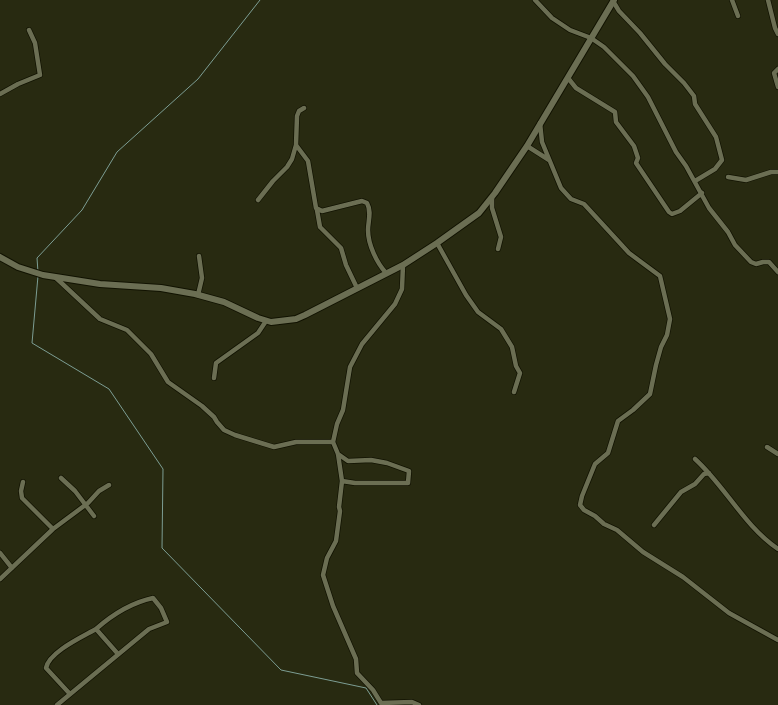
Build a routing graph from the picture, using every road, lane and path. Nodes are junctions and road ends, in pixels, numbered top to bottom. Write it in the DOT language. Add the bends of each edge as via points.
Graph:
graph roads {
  1 [pos="535,0"];
  2 [pos="732,0"];
  3 [pos="768,0"];
  4 [pos="614,1"];
  5 [pos="738,16"];
  6 [pos="776,20"];
  7 [pos="29,30"];
  8 [pos="778,34"];
  9 [pos="591,38"];
  10 [pos="778,69"];
  11 [pos="568,78"];
  12 [pos="778,87"];
  13 [pos="0,94"];
  14 [pos="304,108"];
  15 [pos="540,122"];
  16 [pos="296,144"];
  17 [pos="527,146"];
  18 [pos="551,162"];
  19 [pos="778,172"];
  20 [pos="728,177"];
  21 [pos="695,181"];
  22 [pos="702,193"];
  23 [pos="492,197"];
  24 [pos="258,200"];
  25 [pos="317,209"];
  26 [pos="437,243"];
  27 [pos="498,249"];
  28 [pos="199,256"];
  29 [pos="0,257"];
  30 [pos="403,265"];
  31 [pos="778,272"];
  32 [pos="386,273"];
  33 [pos="54,276"];
  34 [pos="358,288"];
  35 [pos="198,295"];
  36 [pos="266,321"];
  37 [pos="214,378"];
  38 [pos="514,392"];
  39 [pos="334,442"];
  40 [pos="767,447"];
  41 [pos="338,454"];
  42 [pos="778,454"];
  43 [pos="696,459"];
  44 [pos="709,473"];
  45 [pos="61,478"];
  46 [pos="342,481"];
  47 [pos="23,482"];
  48 [pos="109,485"];
  49 [pos="85,505"];
  50 [pos="94,516"];
  51 [pos="654,525"];
  52 [pos="53,529"];
  53 [pos="778,549"];
  54 [pos="0,553"];
  55 [pos="12,568"];
  56 [pos="0,579"];
  57 [pos="96,628"];
  58 [pos="777,638"];
  59 [pos="118,654"];
  60 [pos="70,694"];
  61 [pos="57,705"];
  62 [pos="419,705"];
  1 -- 9 [label="street" via="552,18 580,36"];
  2 -- 5 [label="street"];
  3 -- 6 [label="street"];
  4 -- 9 [label="street"];
  4 -- 21 [label="street" via="619,11 694,96 716,137 722,160 715,169"];
  6 -- 8 [label="street"];
  7 -- 13 [label="street" via="35,44 40,75"];
  9 -- 11 [label="street"];
  9 -- 21 [label="street" via="639,83"];
  10 -- 12 [label="street" via="774,72"];
  11 -- 15 [label="street"];
  11 -- 22 [label="street" via="576,88 615,112 616,122 634,146 638,158 636,163 669,212 680,211"];
  14 -- 16 [label="street" via="297,116"];
  15 -- 17 [label="street"];
  15 -- 18 [label="street" via="542,142"];
  16 -- 24 [label="street" via="287,168"];
  16 -- 25 [label="street" via="308,161"];
  17 -- 18 [label="street"];
  17 -- 23 [label="street"];
  18 -- 58 [label="street" via="556,179 567,195 584,204 629,253 660,276 670,319 650,394 618,421 608,453 595,464 580,505 729,613"];
  19 -- 20 [label="street" via="746,180"];
  21 -- 22 [label="street"];
  22 -- 31 [label="street" via="738,249 753,264 768,262"];
  23 -- 26 [label="street" via="479,213"];
  23 -- 27 [label="street" via="492,208 502,237"];
  25 -- 32 [label="street" via="322,211 362,201 367,203 370,208 369,240"];
  25 -- 34 [label="street" via="320,227 341,248"];
  26 -- 30 [label="street"];
  26 -- 38 [label="street" via="478,312 501,329 512,347 520,373"];
  28 -- 35 [label="street" via="202,278"];
  29 -- 33 [label="street" via="28,271"];
  30 -- 32 [label="street"];
  30 -- 39 [label="street" via="402,289 396,304 362,344 350,367"];
  32 -- 34 [label="street"];
  33 -- 35 [label="street"];
  33 -- 39 [label="street" via="100,319 127,330 151,354 168,382 202,406 224,430 274,448 296,442"];
  34 -- 36 [label="street" via="296,318"];
  35 -- 36 [label="street" via="224,302"];
  36 -- 37 [label="street" via="258,333 216,363"];
  39 -- 41 [label="street"];
  40 -- 42 [label="street"];
  41 -- 46 [label="street"];
  41 -- 46 [label="street" via="348,461 371,460 409,471 408,483"];
  43 -- 44 [label="street"];
  44 -- 51 [label="street" via="682,492"];
  44 -- 53 [label="street" via="753,526"];
  45 -- 49 [label="street"];
  46 -- 62 [label="street" via="336,541 326,558 322,575 356,659 357,673 381,703 412,702"];
  47 -- 52 [label="street" via="22,498"];
  48 -- 49 [label="street"];
  49 -- 50 [label="street"];
  49 -- 52 [label="street"];
  52 -- 55 [label="street"];
  54 -- 55 [label="street"];
  55 -- 56 [label="street"];
  57 -- 59 [label="street"];
  57 -- 59 [label="street" via="135,602 153,598 167,622 149,629"];
  57 -- 60 [label="street" via="47,662 46,668"];
  59 -- 60 [label="street"];
  60 -- 61 [label="street"];
}
